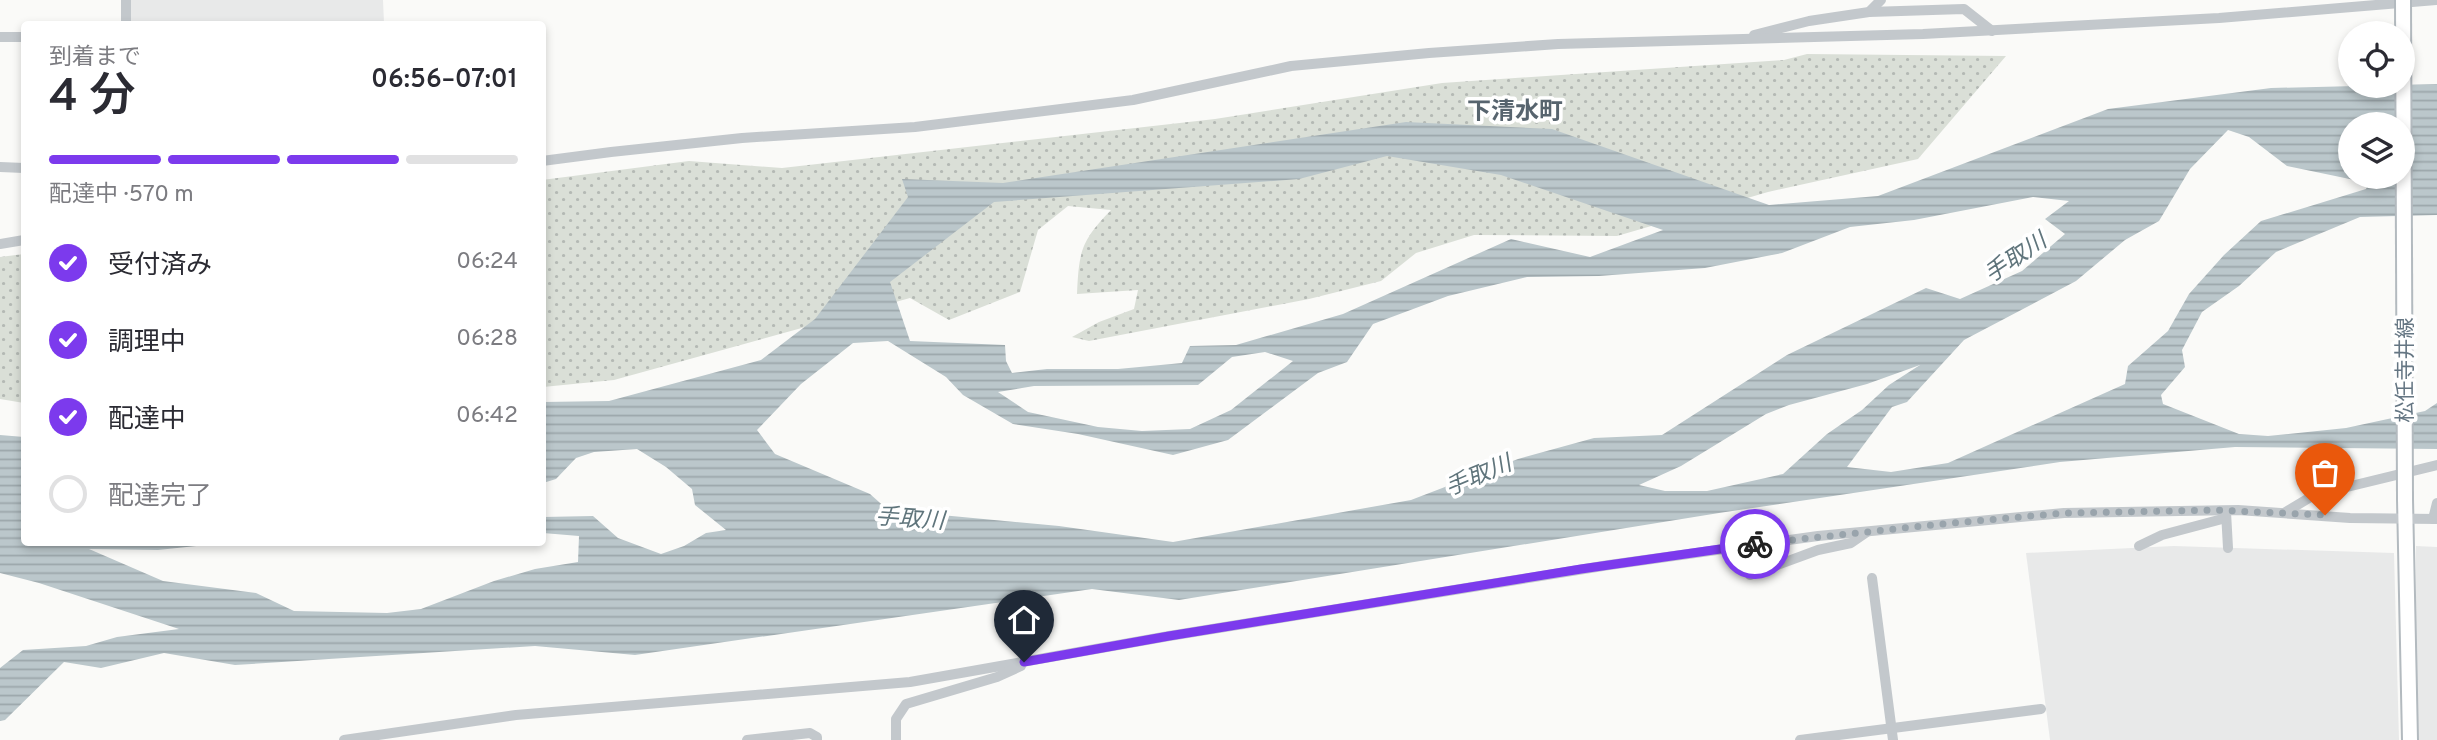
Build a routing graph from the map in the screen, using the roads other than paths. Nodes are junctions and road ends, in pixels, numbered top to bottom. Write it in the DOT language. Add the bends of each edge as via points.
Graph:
graph roads {
  1 [pos="126,0"];
  2 [pos="1881,0"];
  3 [pos="2403,0"];
  4 [pos="2436,0"];
  5 [pos="1869,12"];
  6 [pos="126,21"];
  7 [pos="1992,31"];
  8 [pos="0,37"];
  9 [pos="21,37"];
  10 [pos="1736,39"];
  11 [pos="546,161"];
  12 [pos="0,167"];
  13 [pos="21,167"];
  14 [pos="21,240"];
  15 [pos="0,244"];
  16 [pos="2437,464"];
  17 [pos="2437,503"];
  18 [pos="2284,513"];
  19 [pos="2226,515"];
  20 [pos="2406,517"];
  21 [pos="2435,519"];
  22 [pos="1867,532"];
  23 [pos="2139,547"];
  24 [pos="2228,548"];
  25 [pos="1750,575"];
  26 [pos="1872,578"];
  27 [pos="1024,662"];
  28 [pos="2040,709"];
  29 [pos="1891,729"];
  30 [pos="344,740"];
  31 [pos="747,740"];
  32 [pos="817,740"];
  33 [pos="896,740"];
  34 [pos="1800,740"];
  35 [pos="1893,740"];
  36 [pos="2410,740"];
  1 -- 6 [label="street"];
  2 -- 5 [label="street"];
  3 -- 20 [label="main road, 松任寺井線, bridge"];
  4 -- 7 [label="street"];
  5 -- 7 [label="street" via="1964,9"];
  5 -- 10 [label="street"];
  7 -- 10 [label="street"];
  8 -- 9 [label="street"];
  10 -- 11 [label="street" via="1558,44 1291,66 1133,100 915,127 743,138"];
  12 -- 13 [label="street"];
  14 -- 15 [label="street"];
  16 -- 18 [label="street" via="2314,495"];
  17 -- 21 [label="street"];
  18 -- 19 [label="street"];
  18 -- 20 [label="street"];
  19 -- 22 [label="street" via="2064,513"];
  19 -- 23 [label="street"];
  19 -- 24 [label="street"];
  20 -- 21 [label="street"];
  20 -- 36 [label="main road, 松任寺井線"];
  22 -- 25 [label="street" via="1851,543"];
  22 -- 27 [label="street" via="1609,565"];
  26 -- 29 [label="street"];
  27 -- 30 [label="street" via="910,682 516,715"];
  27 -- 33 [label="street" via="997,677 906,704 896,719"];
  28 -- 29 [label="street"];
  29 -- 34 [label="street"];
  29 -- 35 [label="street"];
  31 -- 32 [label="street" via="810,733"];
}
